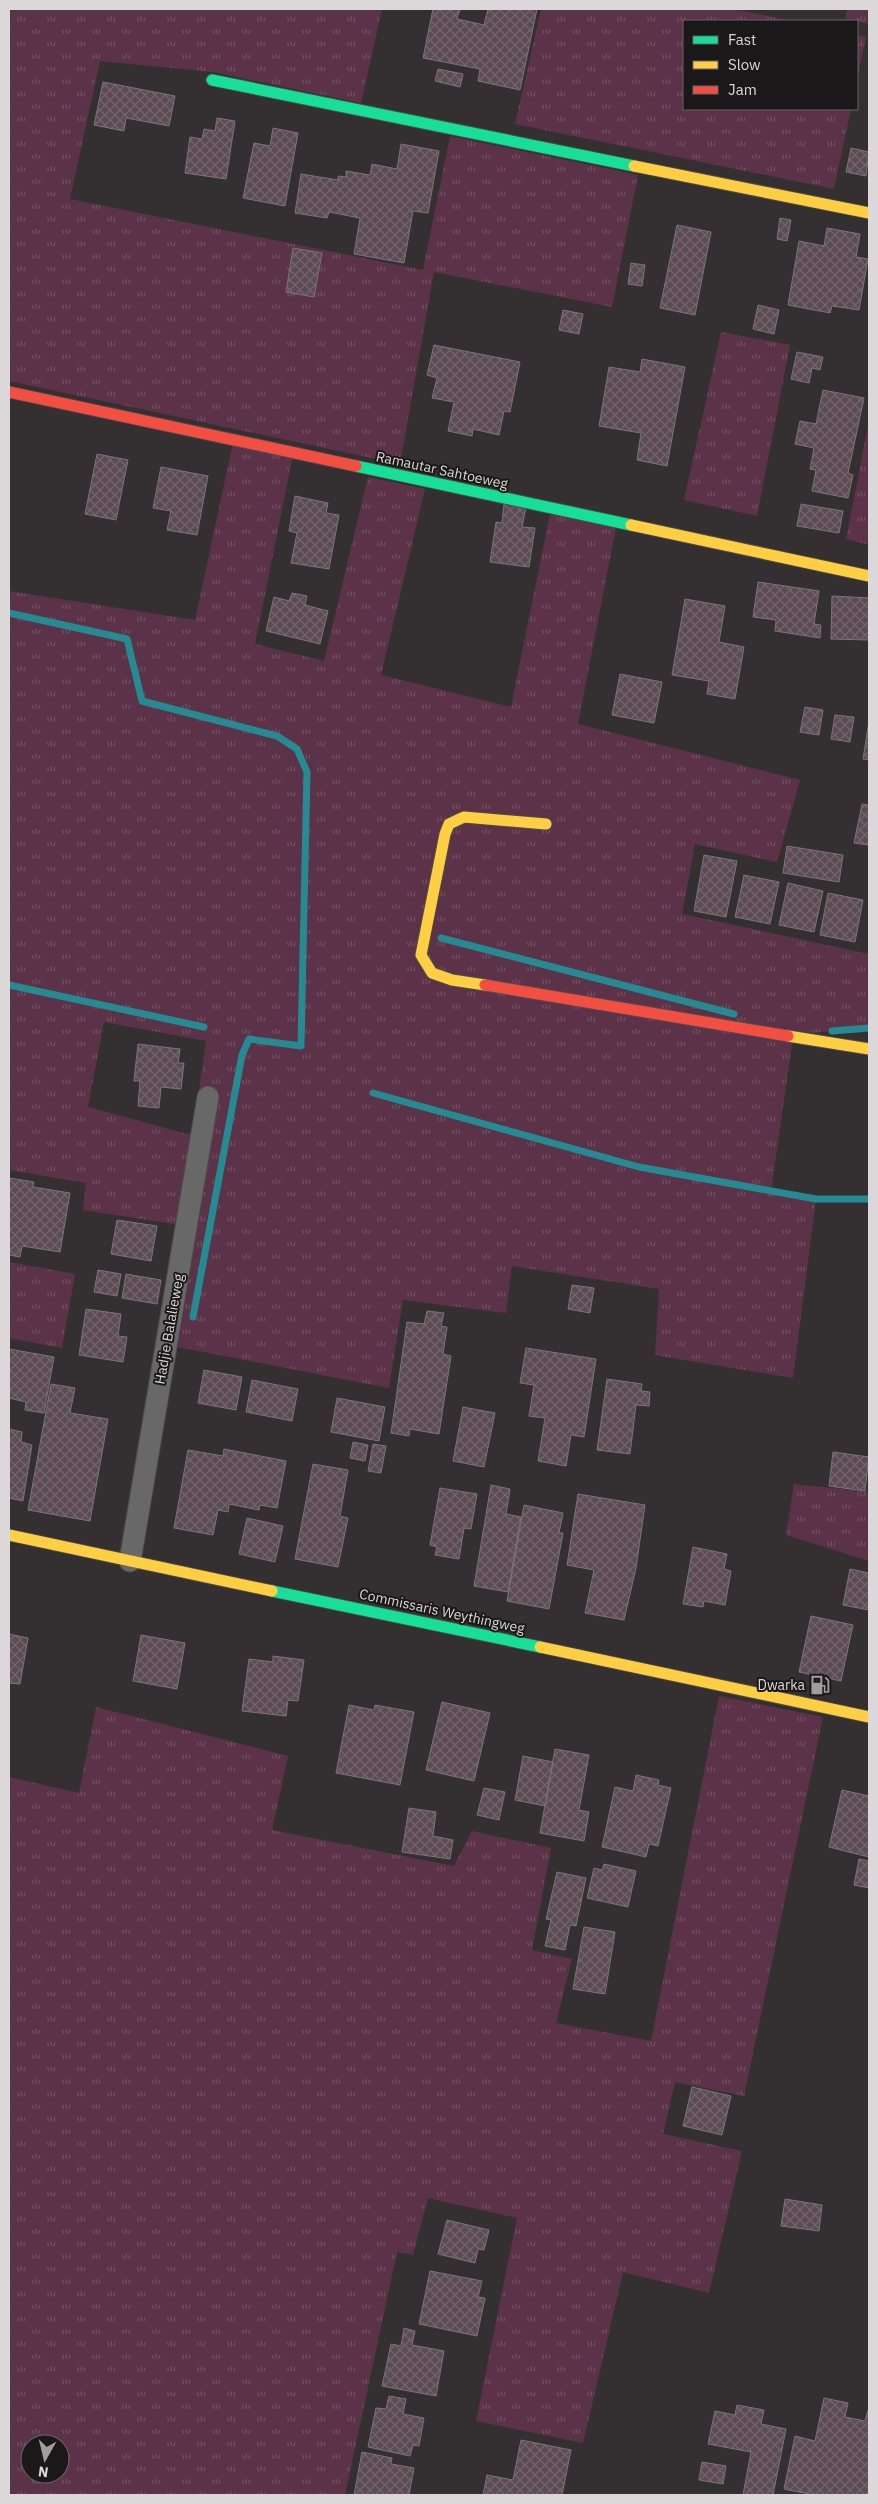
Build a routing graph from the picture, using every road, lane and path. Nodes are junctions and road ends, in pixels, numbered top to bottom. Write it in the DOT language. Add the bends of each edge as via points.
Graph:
graph roads {
  1 [pos="212,80"];
  2 [pos="869,213"];
  3 [pos="9,392"];
  4 [pos="869,576"];
  5 [pos="546,824"];
  6 [pos="869,1050"];
  7 [pos="208,1097"];
  8 [pos="9,1535"];
  9 [pos="130,1561"];
  10 [pos="869,1717"];
  1 -- 2 [label="street"];
  3 -- 4 [label="street, Ramautar Sahtoeweg"];
  5 -- 6 [label="street" via="464,817 449,824 421,955 432,973 452,980"];
  7 -- 9 [label="street, Hadjie Balalieweg"];
  8 -- 9 [label="street, Commissaris Weythingweg"];
  9 -- 10 [label="street, Commissaris Weythingweg"];
}
